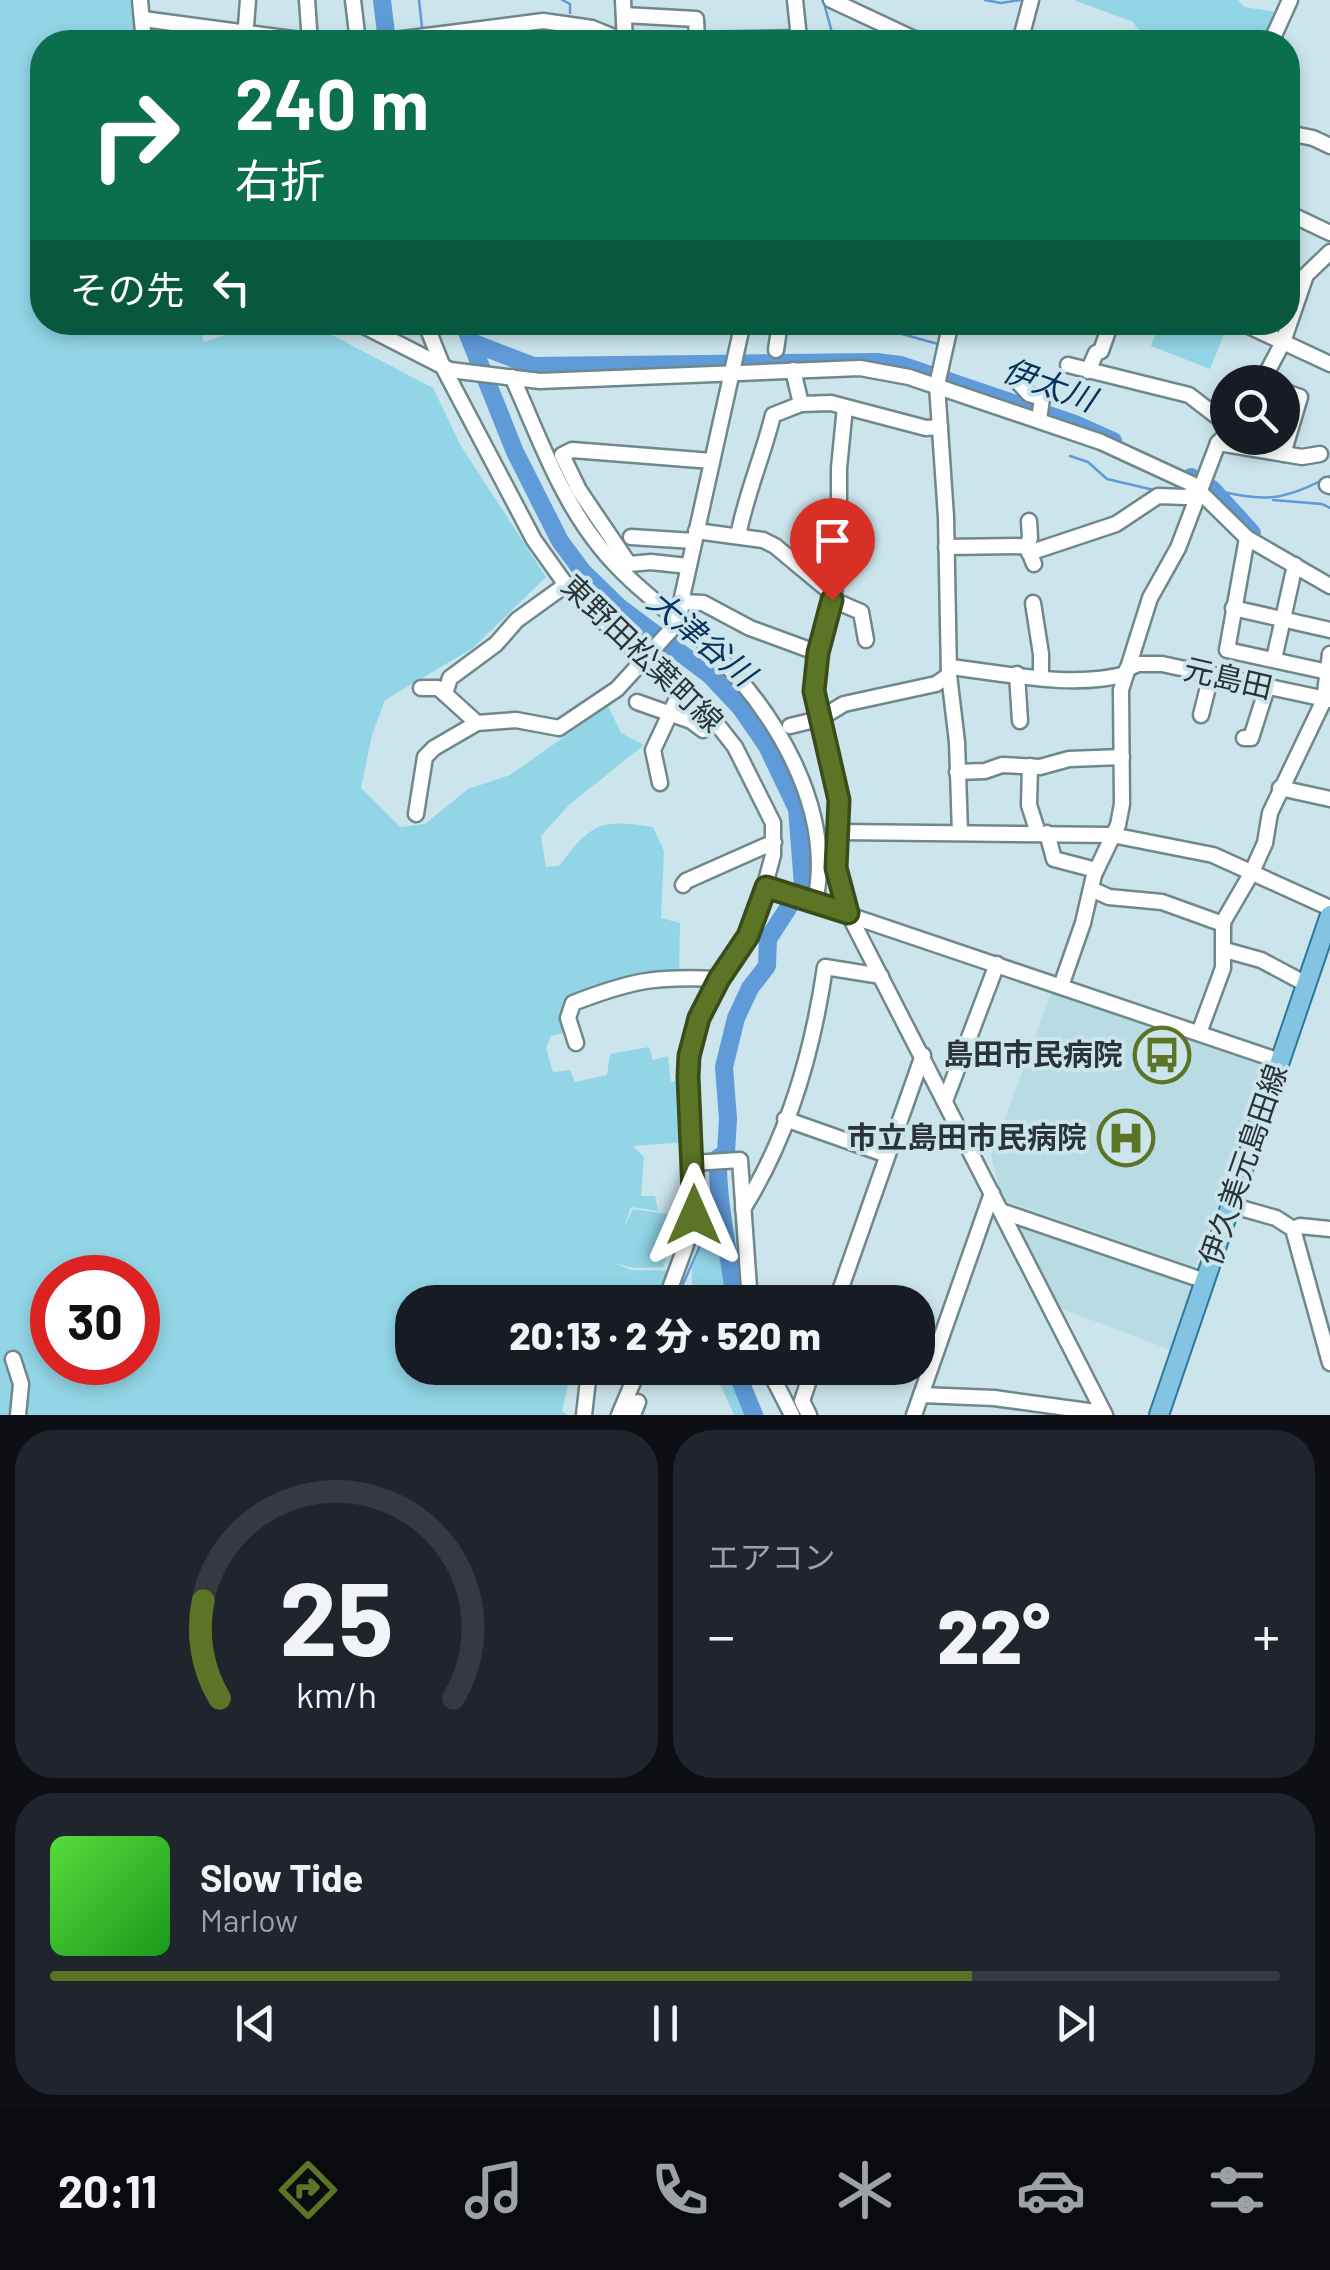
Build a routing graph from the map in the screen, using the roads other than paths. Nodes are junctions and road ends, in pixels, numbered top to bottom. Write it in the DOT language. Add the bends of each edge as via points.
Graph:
graph roads {
  1 [pos="140,0"];
  2 [pos="248,0"];
  3 [pos="307,0"];
  4 [pos="353,0"];
  5 [pos="796,0"];
  6 [pos="830,0"];
  7 [pos="1031,0"];
  8 [pos="1290,0"];
  9 [pos="142,19"];
  10 [pos="143,30"];
  11 [pos="202,30"];
  12 [pos="246,30"];
  13 [pos="311,30"];
  14 [pos="357,30"];
  15 [pos="470,30"];
  16 [pos="614,30"];
  17 [pos="631,30"];
  18 [pos="697,30"];
  19 [pos="798,30"];
  20 [pos="896,30"];
  21 [pos="1023,30"];
  22 [pos="1276,30"];
  23 [pos="1300,135"];
  24 [pos="1330,146"];
  25 [pos="1300,219"];
  26 [pos="1330,233"];
  27 [pos="1330,252"];
  28 [pos="1300,292"];
  29 [pos="382,335"];
  30 [pos="432,335"];
  31 [pos="740,335"];
  32 [pos="778,335"];
  33 [pos="948,335"];
  34 [pos="1107,335"];
  35 [pos="1268,335"];
  36 [pos="1285,335"];
  37 [pos="1283,342"];
  38 [pos="776,350"];
  39 [pos="1330,364"];
  40 [pos="1068,365"];
  41 [pos="1271,365"];
  42 [pos="733,366"];
  43 [pos="446,368"];
  44 [pos="794,370"];
  45 [pos="1088,371"];
  46 [pos="510,377"];
  47 [pos="938,381"];
  48 [pos="1018,382"];
  49 [pos="801,404"];
  50 [pos="846,407"];
  51 [pos="1210,412"];
  52 [pos="1040,413"];
  53 [pos="940,427"];
  54 [pos="1320,454"];
  55 [pos="1215,455"];
  56 [pos="1292,455"];
  57 [pos="712,461"];
  58 [pos="1200,487"];
  59 [pos="1029,521"];
  60 [pos="695,536"];
  61 [pos="738,536"];
  62 [pos="631,537"];
  63 [pos="1247,538"];
  64 [pos="946,547"];
  65 [pos="1030,554"];
  66 [pos="1295,565"];
  67 [pos="688,566"];
  68 [pos="567,584"];
  69 [pos="1330,586"];
  70 [pos="833,597"];
  71 [pos="680,602"];
  72 [pos="1033,603"];
  73 [pos="1233,608"];
  74 [pos="1284,618"];
  75 [pos="679,622"];
  76 [pos="1330,630"];
  77 [pos="866,640"];
  78 [pos="818,653"];
  79 [pos="1330,654"];
  80 [pos="647,657"];
  81 [pos="1274,658"];
  82 [pos="949,671"];
  83 [pos="1127,671"];
  84 [pos="1328,672"];
  85 [pos="1018,674"];
  86 [pos="1211,675"];
  87 [pos="1041,676"];
  88 [pos="421,688"];
  89 [pos="682,688"];
  90 [pos="1268,688"];
  91 [pos="445,694"];
  92 [pos="1327,700"];
  93 [pos="637,702"];
  94 [pos="670,713"];
  95 [pos="1201,715"];
  96 [pos="819,718"];
  97 [pos="1020,722"];
  98 [pos="476,723"];
  99 [pos="790,726"];
  100 [pos="704,730"];
  101 [pos="1244,738"];
  102 [pos="1122,757"];
  103 [pos="1030,766"];
  104 [pos="957,772"];
  105 [pos="660,783"];
  106 [pos="1280,788"];
  107 [pos="1330,799"];
  108 [pos="416,814"];
  109 [pos="839,832"];
  110 [pos="960,833"];
  111 [pos="1042,833"];
  112 [pos="1112,834"];
  113 [pos="774,842"];
  114 [pos="1096,870"];
  115 [pos="1251,874"];
  116 [pos="684,886"];
  117 [pos="766,887"];
  118 [pos="1091,889"];
  119 [pos="813,901"];
  120 [pos="1330,912"];
  121 [pos="848,913"];
  122 [pos="1222,924"];
  123 [pos="1224,950"];
  124 [pos="997,964"];
  125 [pos="882,976"];
  126 [pos="719,979"];
  127 [pos="1306,984"];
  128 [pos="1061,986"];
  129 [pos="1199,1033"];
  130 [pos="576,1044"];
  131 [pos="923,1055"];
  132 [pos="1280,1060"];
  133 [pos="946,1102"];
  134 [pos="785,1119"];
  135 [pos="888,1155"];
  136 [pos="693,1163"];
  137 [pos="992,1193"];
  138 [pos="1230,1205"];
  139 [pos="743,1209"];
  140 [pos="1001,1210"];
  141 [pos="1293,1229"];
  142 [pos="1330,1230"];
  143 [pos="1204,1281"];
  144 [pos="671,1285"];
  145 [pos="749,1285"];
  146 [pos="842,1285"];
  147 [pos="13,1359"];
  148 [pos="1330,1363"];
  149 [pos="587,1385"];
  150 [pos="631,1385"];
  151 [pos="777,1385"];
  152 [pos="807,1385"];
  153 [pos="921,1395"];
  154 [pos="1104,1414"];
  155 [pos="18,1415"];
  156 [pos="584,1415"];
  157 [pos="619,1415"];
  158 [pos="792,1415"];
  159 [pos="808,1415"];
  160 [pos="914,1415"];
  161 [pos="1159,1415"];
  1 -- 9 [label="street"];
  2 -- 12 [label="street"];
  3 -- 13 [label="street"];
  4 -- 14 [label="street"];
  5 -- 19 [label="street"];
  6 -- 20 [label="street"];
  7 -- 21 [label="street"];
  8 -- 22 [label="street"];
  9 -- 10 [label="street"];
  9 -- 11 [label="street"];
  15 -- 16 [label="street" via="543,21"];
  17 -- 18 [label="street" via="696,19"];
  23 -- 24 [label="street"];
  25 -- 26 [label="street"];
  27 -- 28 [label="street" via="1306,275"];
  29 -- 43 [label="street"];
  30 -- 43 [label="street, 東野田松葉町線"];
  31 -- 42 [label="street"];
  32 -- 38 [label="street"];
  33 -- 47 [label="street"];
  34 -- 45 [label="street"];
  35 -- 37 [label="street"];
  36 -- 37 [label="street"];
  37 -- 39 [label="street"];
  37 -- 41 [label="street"];
  40 -- 45 [label="street"];
  42 -- 44 [label="street"];
  42 -- 46 [label="street" via="540,381"];
  42 -- 57 [label="street"];
  43 -- 46 [label="street"];
  43 -- 68 [label="street, 東野田松葉町線" via="534,540"];
  44 -- 47 [label="street" via="860,368"];
  44 -- 49 [label="street"];
  45 -- 51 [label="street" via="1188,395"];
  46 -- 75 [label="street" via="575,512 600,548"];
  47 -- 52 [label="street"];
  47 -- 53 [label="street"];
  48 -- 52 [label="street" via="1042,398"];
  49 -- 50 [label="street"];
  49 -- 61 [label="street" via="772,415"];
  50 -- 53 [label="street"];
  50 -- 70 [label="street"];
  52 -- 58 [label="street"];
  53 -- 64 [label="street"];
  54 -- 56 [label="street"];
  55 -- 58 [label="street"];
  57 -- 60 [label="street"];
  57 -- 67 [label="street" via="572,450 562,455 629,564"];
  58 -- 63 [label="street"];
  58 -- 65 [label="street" via="1185,496 1158,496 1116,524"];
  58 -- 83 [label="street" via="1150,598"];
  59 -- 65 [label="street"];
  60 -- 61 [label="street"];
  60 -- 62 [label="street"];
  60 -- 67 [label="street"];
  61 -- 70 [label="street" via="776,546"];
  63 -- 66 [label="street"];
  63 -- 73 [label="street"];
  64 -- 65 [label="street"];
  64 -- 82 [label="street"];
  66 -- 69 [label="street"];
  66 -- 74 [label="street"];
  67 -- 71 [label="street"];
  68 -- 80 [label="street, 東野田松葉町線"];
  68 -- 91 [label="street" via="450,678"];
  70 -- 77 [label="street" via="861,612"];
  70 -- 78 [label="street"];
  71 -- 75 [label="street"];
  71 -- 78 [label="street" via="703,604"];
  72 -- 87 [label="street"];
  73 -- 74 [label="street"];
  73 -- 81 [label="street" via="1227,650"];
  74 -- 76 [label="street"];
  74 -- 81 [label="street"];
  75 -- 80 [label="street"];
  75 -- 119 [label="street" via="757,704 796,769 819,840"];
  78 -- 96 [label="street"];
  79 -- 84 [label="street"];
  80 -- 89 [label="street, 東野田松葉町線"];
  80 -- 98 [label="street" via="617,689 560,728 516,720"];
  81 -- 84 [label="street"];
  82 -- 85 [label="street, 元島田"];
  82 -- 96 [label="street" via="936,684 844,704"];
  82 -- 104 [label="street"];
  83 -- 86 [label="street, 元島田" via="1162,664"];
  83 -- 87 [label="street, 元島田" via="1088,681"];
  83 -- 102 [label="street" via="1119,718"];
  84 -- 92 [label="street"];
  85 -- 87 [label="street, 元島田"];
  85 -- 97 [label="street"];
  86 -- 90 [label="street, 元島田"];
  86 -- 95 [label="street"];
  88 -- 91 [label="street"];
  89 -- 94 [label="street"];
  89 -- 113 [label="street, 東野田松葉町線" via="735,748 773,823"];
  90 -- 92 [label="street, 元島田"];
  90 -- 101 [label="street" via="1251,738"];
  91 -- 98 [label="street"];
  92 -- 106 [label="street"];
  93 -- 94 [label="street"];
  94 -- 100 [label="street"];
  94 -- 105 [label="street" via="653,750"];
  96 -- 99 [label="street"];
  96 -- 109 [label="street" via="839,800"];
  98 -- 108 [label="street" via="426,757"];
  102 -- 103 [label="street"];
  102 -- 112 [label="street" via="1122,804"];
  103 -- 104 [label="street"];
  103 -- 111 [label="street" via="1028,805"];
  104 -- 110 [label="street"];
  106 -- 107 [label="street"];
  106 -- 115 [label="street"];
  109 -- 110 [label="street"];
  109 -- 121 [label="street" via="836,868"];
  110 -- 111 [label="street"];
  111 -- 112 [label="street"];
  111 -- 114 [label="street" via="1054,859"];
  112 -- 114 [label="street"];
  112 -- 115 [label="street" via="1213,855"];
  113 -- 116 [label="street"];
  113 -- 117 [label="street, 東野田松葉町線"];
  114 -- 118 [label="street"];
  115 -- 120 [label="street"];
  115 -- 122 [label="street"];
  117 -- 119 [label="street"];
  117 -- 126 [label="street, 東野田松葉町線" via="748,936"];
  118 -- 122 [label="street" via="1162,902"];
  118 -- 128 [label="street"];
  119 -- 121 [label="street"];
  120 -- 127 [label="main road, 伊久美元島田線"];
  121 -- 124 [label="street"];
  121 -- 125 [label="street"];
  122 -- 123 [label="street"];
  123 -- 127 [label="street"];
  123 -- 129 [label="street"];
  124 -- 128 [label="street"];
  124 -- 133 [label="street"];
  125 -- 131 [label="street"];
  125 -- 134 [label="street" via="826,967 816,1032"];
  126 -- 130 [label="street" via="628,982 573,1003 568,1018"];
  126 -- 136 [label="street, 東野田松葉町線" via="689,1056"];
  127 -- 132 [label="main road, 伊久美元島田線"];
  128 -- 129 [label="street"];
  129 -- 132 [label="street"];
  131 -- 133 [label="street"];
  131 -- 135 [label="street"];
  132 -- 138 [label="main road, 伊久美元島田線"];
  133 -- 137 [label="street"];
  134 -- 135 [label="street"];
  134 -- 139 [label="street" via="766,1172"];
  135 -- 146 [label="street"];
  136 -- 139 [label="street" via="740,1160"];
  136 -- 144 [label="street, 東野田松葉町線" via="694,1215"];
  137 -- 140 [label="street"];
  137 -- 153 [label="street"];
  138 -- 141 [label="street"];
  138 -- 143 [label="main road, 伊久美元島田線"];
  139 -- 145 [label="street"];
  140 -- 143 [label="street"];
  140 -- 154 [label="street"];
  141 -- 142 [label="street"];
  141 -- 148 [label="street"];
  143 -- 161 [label="main road, 伊久美元島田線"];
  147 -- 155 [label="street" via="21,1384"];
  149 -- 156 [label="street"];
  150 -- 157 [label="street"];
  151 -- 158 [label="street"];
  152 -- 159 [label="street" via="802,1400"];
  153 -- 154 [label="street"];
  153 -- 160 [label="street"];
}
